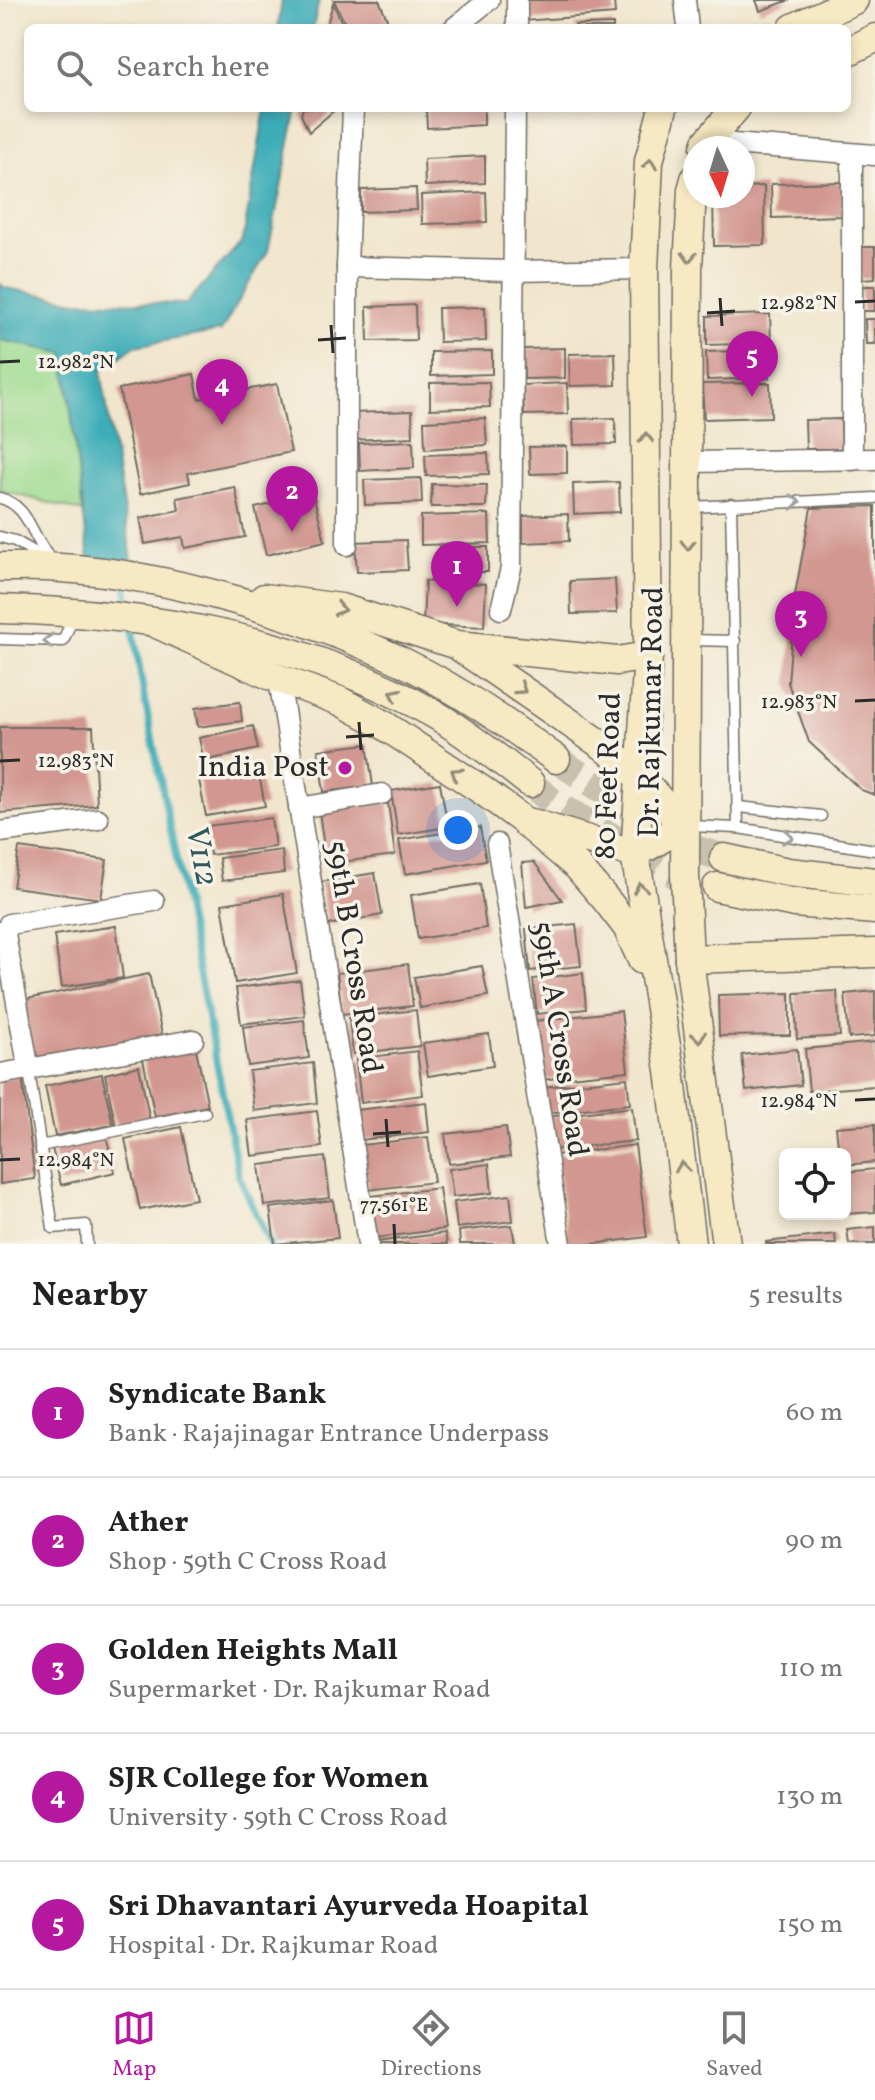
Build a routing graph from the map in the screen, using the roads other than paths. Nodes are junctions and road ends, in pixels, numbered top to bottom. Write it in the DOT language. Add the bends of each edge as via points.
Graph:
graph roads {
  1 [pos="489,0"];
  2 [pos="517,0"];
  3 [pos="685,0"];
  4 [pos="854,0"];
  5 [pos="459,24"];
  6 [pos="517,24"];
  7 [pos="688,24"];
  8 [pos="802,24"];
  9 [pos="875,38"];
  10 [pos="851,50"];
  11 [pos="353,112"];
  12 [pos="515,112"];
  13 [pos="662,112"];
  14 [pos="733,112"];
  15 [pos="713,136"];
  16 [pos="755,148"];
  17 [pos="852,155"];
  18 [pos="875,155"];
  19 [pos="691,208"];
  20 [pos="347,267"];
  21 [pos="644,269"];
  22 [pos="512,271"];
  23 [pos="875,459"];
  24 [pos="852,460"];
  25 [pos="689,462"];
  26 [pos="0,498"];
  27 [pos="875,498"];
  28 [pos="731,504"];
  29 [pos="689,507"];
  30 [pos="0,537"];
  31 [pos="347,545"];
  32 [pos="59,566"];
  33 [pos="0,567"];
  34 [pos="207,593"];
  35 [pos="0,609"];
  36 [pos="501,609"];
  37 [pos="80,612"];
  38 [pos="157,624"];
  39 [pos="0,639"];
  40 [pos="687,640"];
  41 [pos="735,641"];
  42 [pos="457,645"];
  43 [pos="648,656"];
  44 [pos="279,679"];
  45 [pos="556,759"];
  46 [pos="642,780"];
  47 [pos="530,783"];
  48 [pos="382,794"];
  49 [pos="739,807"];
  50 [pos="299,808"];
  51 [pos="821,816"];
  52 [pos="520,818"];
  53 [pos="98,819"];
  54 [pos="683,826"];
  55 [pos="738,828"];
  56 [pos="0,832"];
  57 [pos="497,844"];
  58 [pos="875,850"];
  59 [pos="635,854"];
  60 [pos="724,858"];
  61 [pos="875,882"];
  62 [pos="717,887"];
  63 [pos="154,901"];
  64 [pos="875,910"];
  65 [pos="875,953"];
  66 [pos="689,959"];
  67 [pos="657,993"];
  68 [pos="193,1040"];
  69 [pos="29,1071"];
  70 [pos="0,1074"];
  71 [pos="205,1113"];
  72 [pos="40,1146"];
  73 [pos="87,1244"];
  74 [pos="368,1244"];
  75 [pos="561,1244"];
  76 [pos="691,1244"];
  77 [pos="726,1244"];
  1 -- 5 [label="street"];
  2 -- 6 [label="street"];
  3 -- 7 [label="street"];
  4 -- 8 [label="main road"];
  9 -- 10 [label="main road"];
  11 -- 20 [label="street"];
  12 -- 22 [label="street"];
  21 -- 13 [label="main road, Dr. Rajkumar Road, one-way" via="649,161"];
  14 -- 15 [label="main road"];
  16 -- 17 [label="street"];
  17 -- 18 [label="street"];
  17 -- 24 [label="street"];
  19 -- 25 [label="main road, Dr. Rajkumar Road, one-way"];
  20 -- 22 [label="street"];
  20 -- 31 [label="street"];
  21 -- 22 [label="street"];
  43 -- 21 [label="main road, Dr. Rajkumar Road, one-way"];
  22 -- 36 [label="street" via="511,568"];
  23 -- 24 [label="street"];
  24 -- 25 [label="street"];
  25 -- 29 [label="main road, Dr. Rajkumar Road"];
  26 -- 32 [label="lane" via="19,507"];
  28 -- 27 [label="lane, one-way"];
  28 -- 29 [label="lane"];
  28 -- 41 [label="lane"];
  29 -- 40 [label="main road, Dr. Rajkumar Road, one-way"];
  30 -- 32 [label="lane"];
  32 -- 33 [label="main road"];
  32 -- 34 [label="main road"];
  34 -- 42 [label="main road, one-way" via="341,608"];
  34 -- 45 [label="main road" via="298,621 404,663"];
  35 -- 37 [label="main road"];
  37 -- 38 [label="main road"];
  37 -- 39 [label="lane, one-way" via="63,641"];
  38 -- 44 [label="main road"];
  47 -- 38 [label="main road, one-way" via="436,715 334,667 234,635"];
  40 -- 41 [label="lane"];
  40 -- 54 [label="main road, Dr. Rajkumar Road"];
  41 -- 49 [label="lane"];
  42 -- 43 [label="main road" via="617,661"];
  42 -- 46 [label="main road, one-way" via="598,742"];
  43 -- 46 [label="main road, 80 Feet Road"];
  44 -- 50 [label="street, 59th B Cross Road"];
  52 -- 44 [label="main road, one-way" via="384,725 340,701"];
  46 -- 54 [label="main road"];
  46 -- 59 [label="main road, 80 Feet Road"];
  48 -- 50 [label="street"];
  49 -- 51 [label="lane"];
  49 -- 55 [label="lane"];
  50 -- 74 [label="street, 59th B Cross Road"];
  52 -- 59 [label="main road"];
  52 -- 67 [label="main road" via="578,867 607,901 627,927"];
  53 -- 56 [label="street"];
  54 -- 55 [label="lane"];
  54 -- 59 [label="main road"];
  54 -- 66 [label="main road, Dr. Rajkumar Road"];
  55 -- 58 [label="lane, one-way"];
  57 -- 75 [label="street, 59th A Cross Road"];
  67 -- 59 [label="main road, 80 Feet Road, one-way"];
  60 -- 61 [label="main road"];
  62 -- 64 [label="main road" via="795,903"];
  63 -- 69 [label="street" via="9,924 5,934"];
  65 -- 66 [label="main road"];
  66 -- 77 [label="main road, Dr. Rajkumar Road, one-way"];
  76 -- 67 [label="main road, one-way"];
  68 -- 69 [label="street"];
  69 -- 70 [label="street"];
  69 -- 72 [label="lane"];
  71 -- 72 [label="lane"];
  72 -- 73 [label="lane" via="53,1228 86,1225"];
}
